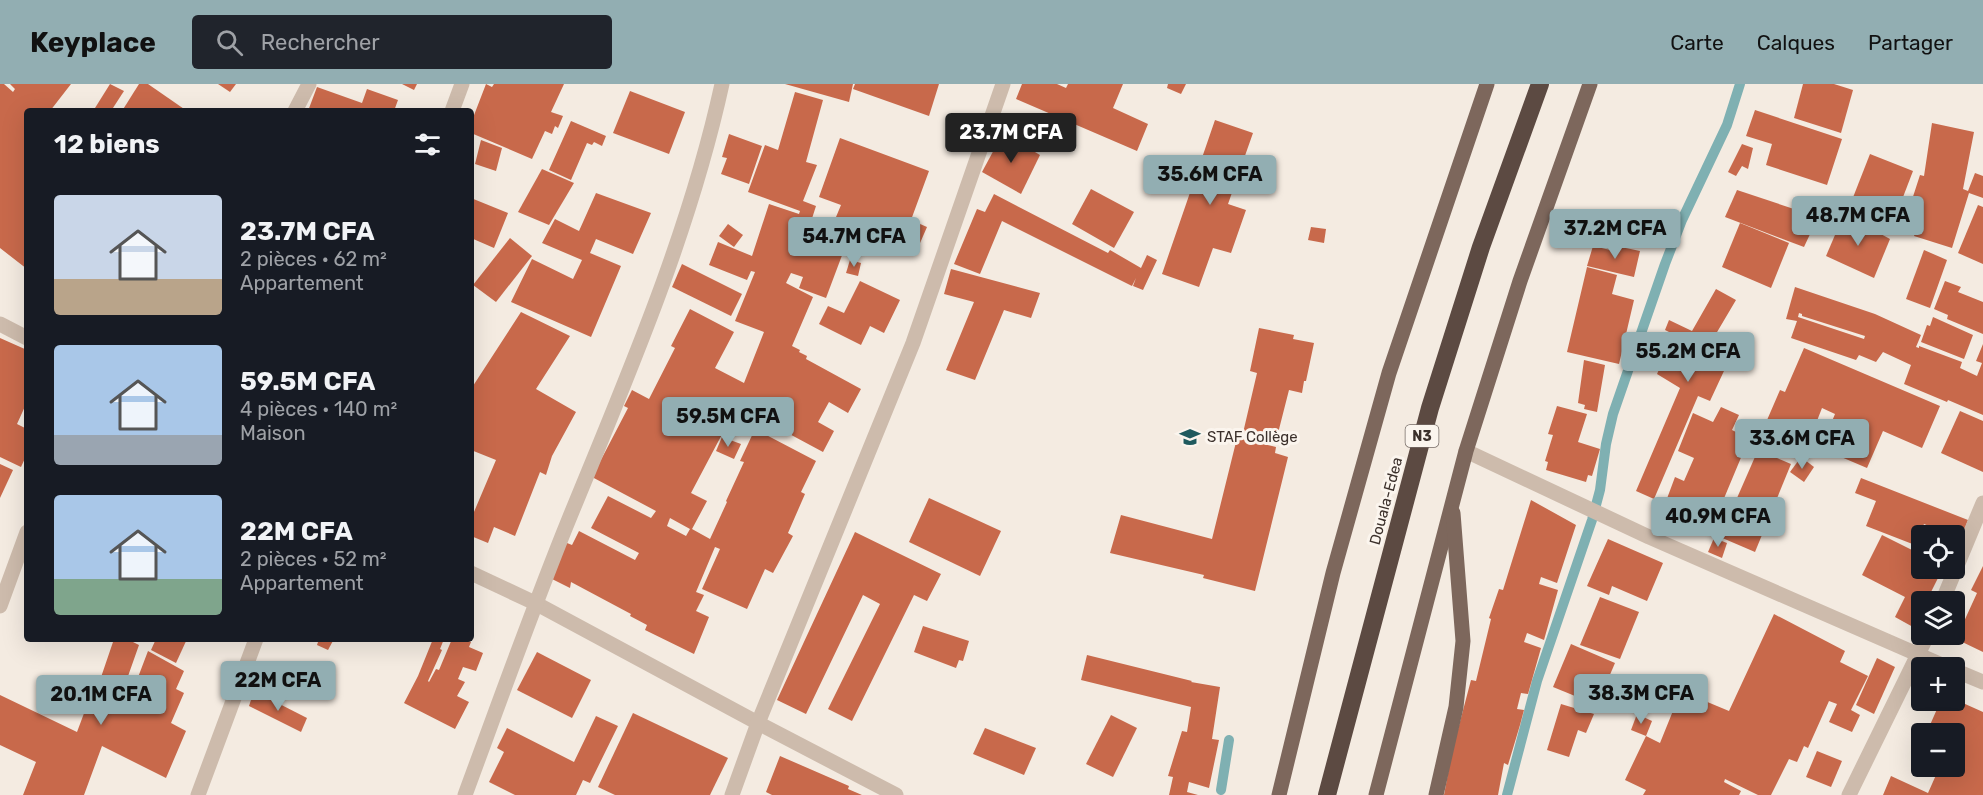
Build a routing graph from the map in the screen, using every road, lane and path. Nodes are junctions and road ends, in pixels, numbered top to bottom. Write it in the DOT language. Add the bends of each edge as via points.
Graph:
graph roads {
  1 [pos="309,84"];
  2 [pos="462,84"];
  3 [pos="722,84"];
  4 [pos="1003,84"];
  5 [pos="1487,84"];
  6 [pos="1540,84"];
  7 [pos="1590,84"];
  8 [pos="297,108"];
  9 [pos="453,108"];
  10 [pos="0,324"];
  11 [pos="24,336"];
  12 [pos="1466,452"];
  13 [pos="1452,500"];
  14 [pos="1983,503"];
  15 [pos="24,540"];
  16 [pos="474,574"];
  17 [pos="1947,591"];
  18 [pos="535,603"];
  19 [pos="0,606"];
  20 [pos="255,642"];
  21 [pos="1923,645"];
  22 [pos="1919,655"];
  23 [pos="1923,657"];
  24 [pos="1965,675"];
  25 [pos="1983,682"];
  26 [pos="758,723"];
  27 [pos="198,795"];
  28 [pos="465,795"];
  29 [pos="732,795"];
  30 [pos="896,795"];
  31 [pos="1279,795"];
  32 [pos="1327,795"];
  33 [pos="1376,795"];
  34 [pos="1436,795"];
  35 [pos="1849,795"];
  1 -- 8 [label="street"];
  2 -- 9 [label="street"];
  3 -- 18 [label="street" via="710,141 658,302"];
  4 -- 26 [label="street" via="913,343"];
  5 -- 31 [label="main road" via="1389,374 1333,573"];
  6 -- 32 [label="highway, Douala-Edea / N3" via="1481,247 1430,408"];
  7 -- 12 [label="main road" via="1520,281"];
  10 -- 11 [label="street"];
  12 -- 13 [label="main road"];
  12 -- 22 [label="street"];
  13 -- 33 [label="main road"];
  13 -- 34 [label="main road" via="1463,641 1456,707"];
  14 -- 17 [label="street"];
  15 -- 19 [label="street"];
  16 -- 18 [label="street"];
  18 -- 26 [label="street"];
  18 -- 28 [label="street"];
  20 -- 27 [label="street"];
  21 -- 22 [label="street"];
  22 -- 23 [label="street"];
  22 -- 35 [label="street"];
  24 -- 25 [label="street"];
  26 -- 29 [label="street"];
  26 -- 30 [label="street"];
}
